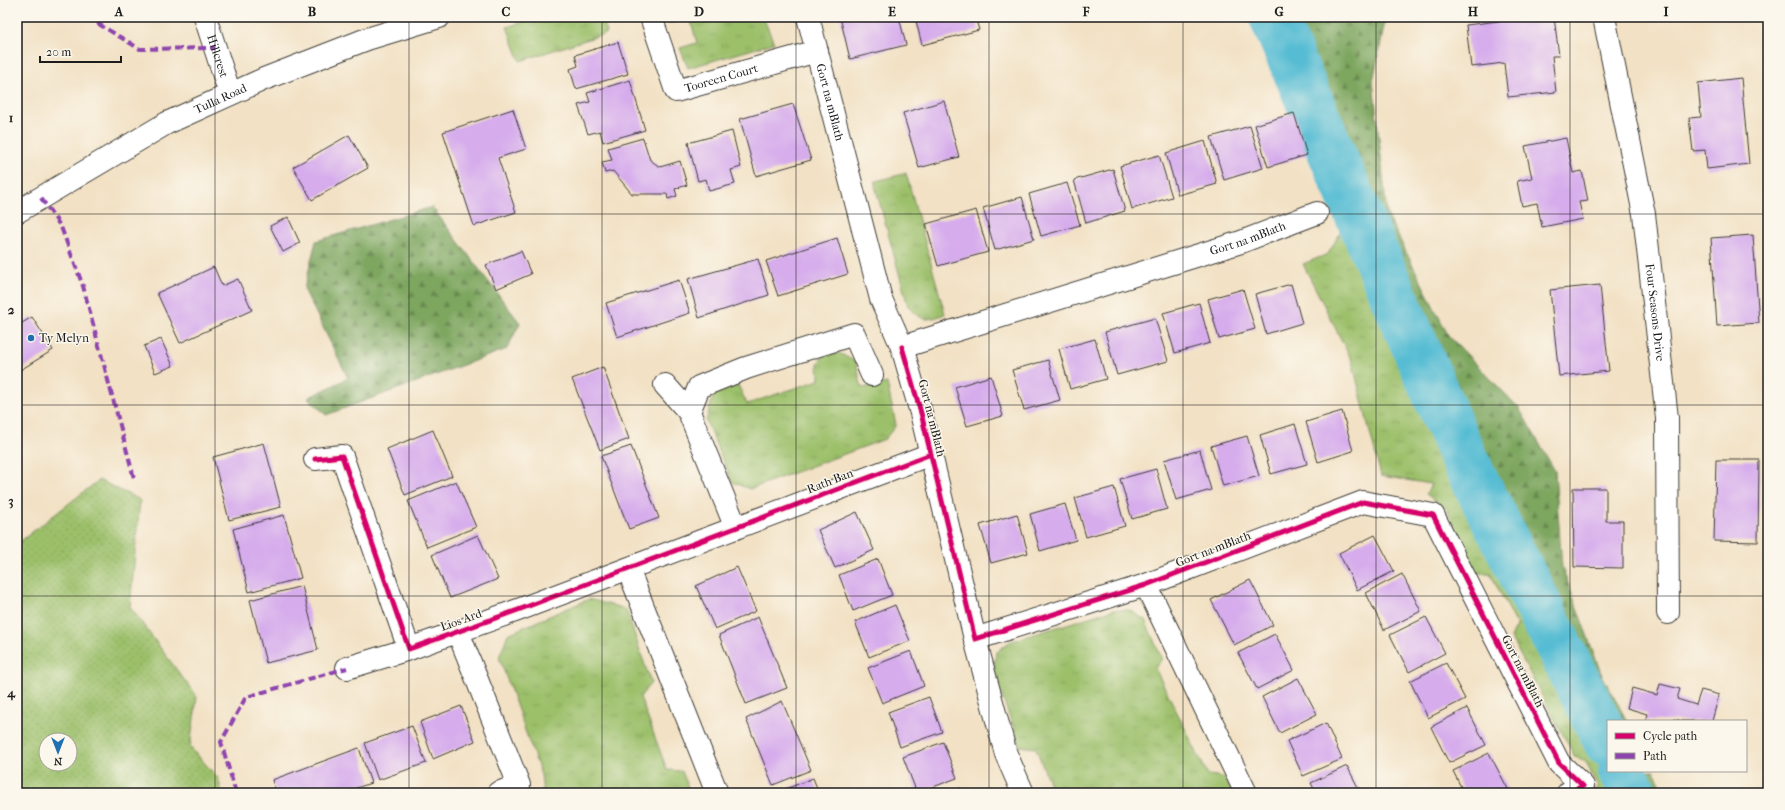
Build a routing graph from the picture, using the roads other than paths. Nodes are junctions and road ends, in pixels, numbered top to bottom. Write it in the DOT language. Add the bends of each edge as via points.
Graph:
graph roads {
  1 [pos="205,17"];
  2 [pos="439,17"];
  3 [pos="651,17"];
  4 [pos="808,17"];
  5 [pos="1604,17"];
  6 [pos="817,51"];
  7 [pos="230,94"];
  8 [pos="17,212"];
  9 [pos="1317,213"];
  10 [pos="902,347"];
  11 [pos="872,375"];
  12 [pos="664,385"];
  13 [pos="689,412"];
  14 [pos="931,454"];
  15 [pos="315,459"];
  16 [pos="736,528"];
  17 [pos="628,568"];
  18 [pos="1146,585"];
  19 [pos="1668,612"];
  20 [pos="458,632"];
  21 [pos="975,640"];
  22 [pos="409,649"];
  23 [pos="347,668"];
  24 [pos="519,789"];
  25 [pos="498,793"];
  26 [pos="716,793"];
  27 [pos="1023,793"];
  28 [pos="1246,793"];
  29 [pos="1568,793"];
  1 -- 7 [label="street, Hillcrest"];
  2 -- 7 [label="street, Tulla Road" via="367,39"];
  3 -- 6 [label="street, Tooreen Court" via="676,91"];
  4 -- 6 [label="street, Gort na mBlath"];
  5 -- 19 [label="street, Four Seasons Drive" via="1644,214 1667,418"];
  6 -- 10 [label="street, Gort na mBlath" via="881,300"];
  7 -- 8 [label="street, Tulla Road" via="167,123"];
  9 -- 10 [label="street, Gort na mBlath" via="1241,242"];
  10 -- 14 [label="street, Gort na mBlath"];
  11 -- 13 [label="street" via="854,334 746,368 699,387"];
  12 -- 13 [label="street"];
  13 -- 16 [label="street"];
  14 -- 16 [label="street, Rath Ban"];
  14 -- 21 [label="street, Gort na mBlath"];
  15 -- 22 [label="street" via="342,456"];
  16 -- 17 [label="street, Lios Ard"];
  17 -- 20 [label="street, Lios Ard"];
  17 -- 26 [label="street"];
  18 -- 21 [label="street, Gort na mBlath"];
  18 -- 28 [label="street"];
  18 -- 29 [label="street, Gort na mBlath" via="1363,502 1433,515 1559,764 1583,786"];
  20 -- 22 [label="street, Lios Ard"];
  20 -- 24 [label="street, Lios Ard"];
  21 -- 27 [label="street, Gort na mBlath" via="1006,754"];
  22 -- 23 [label="street, Lios Ard"];
  24 -- 25 [label="street, Lios Ard"];
}
